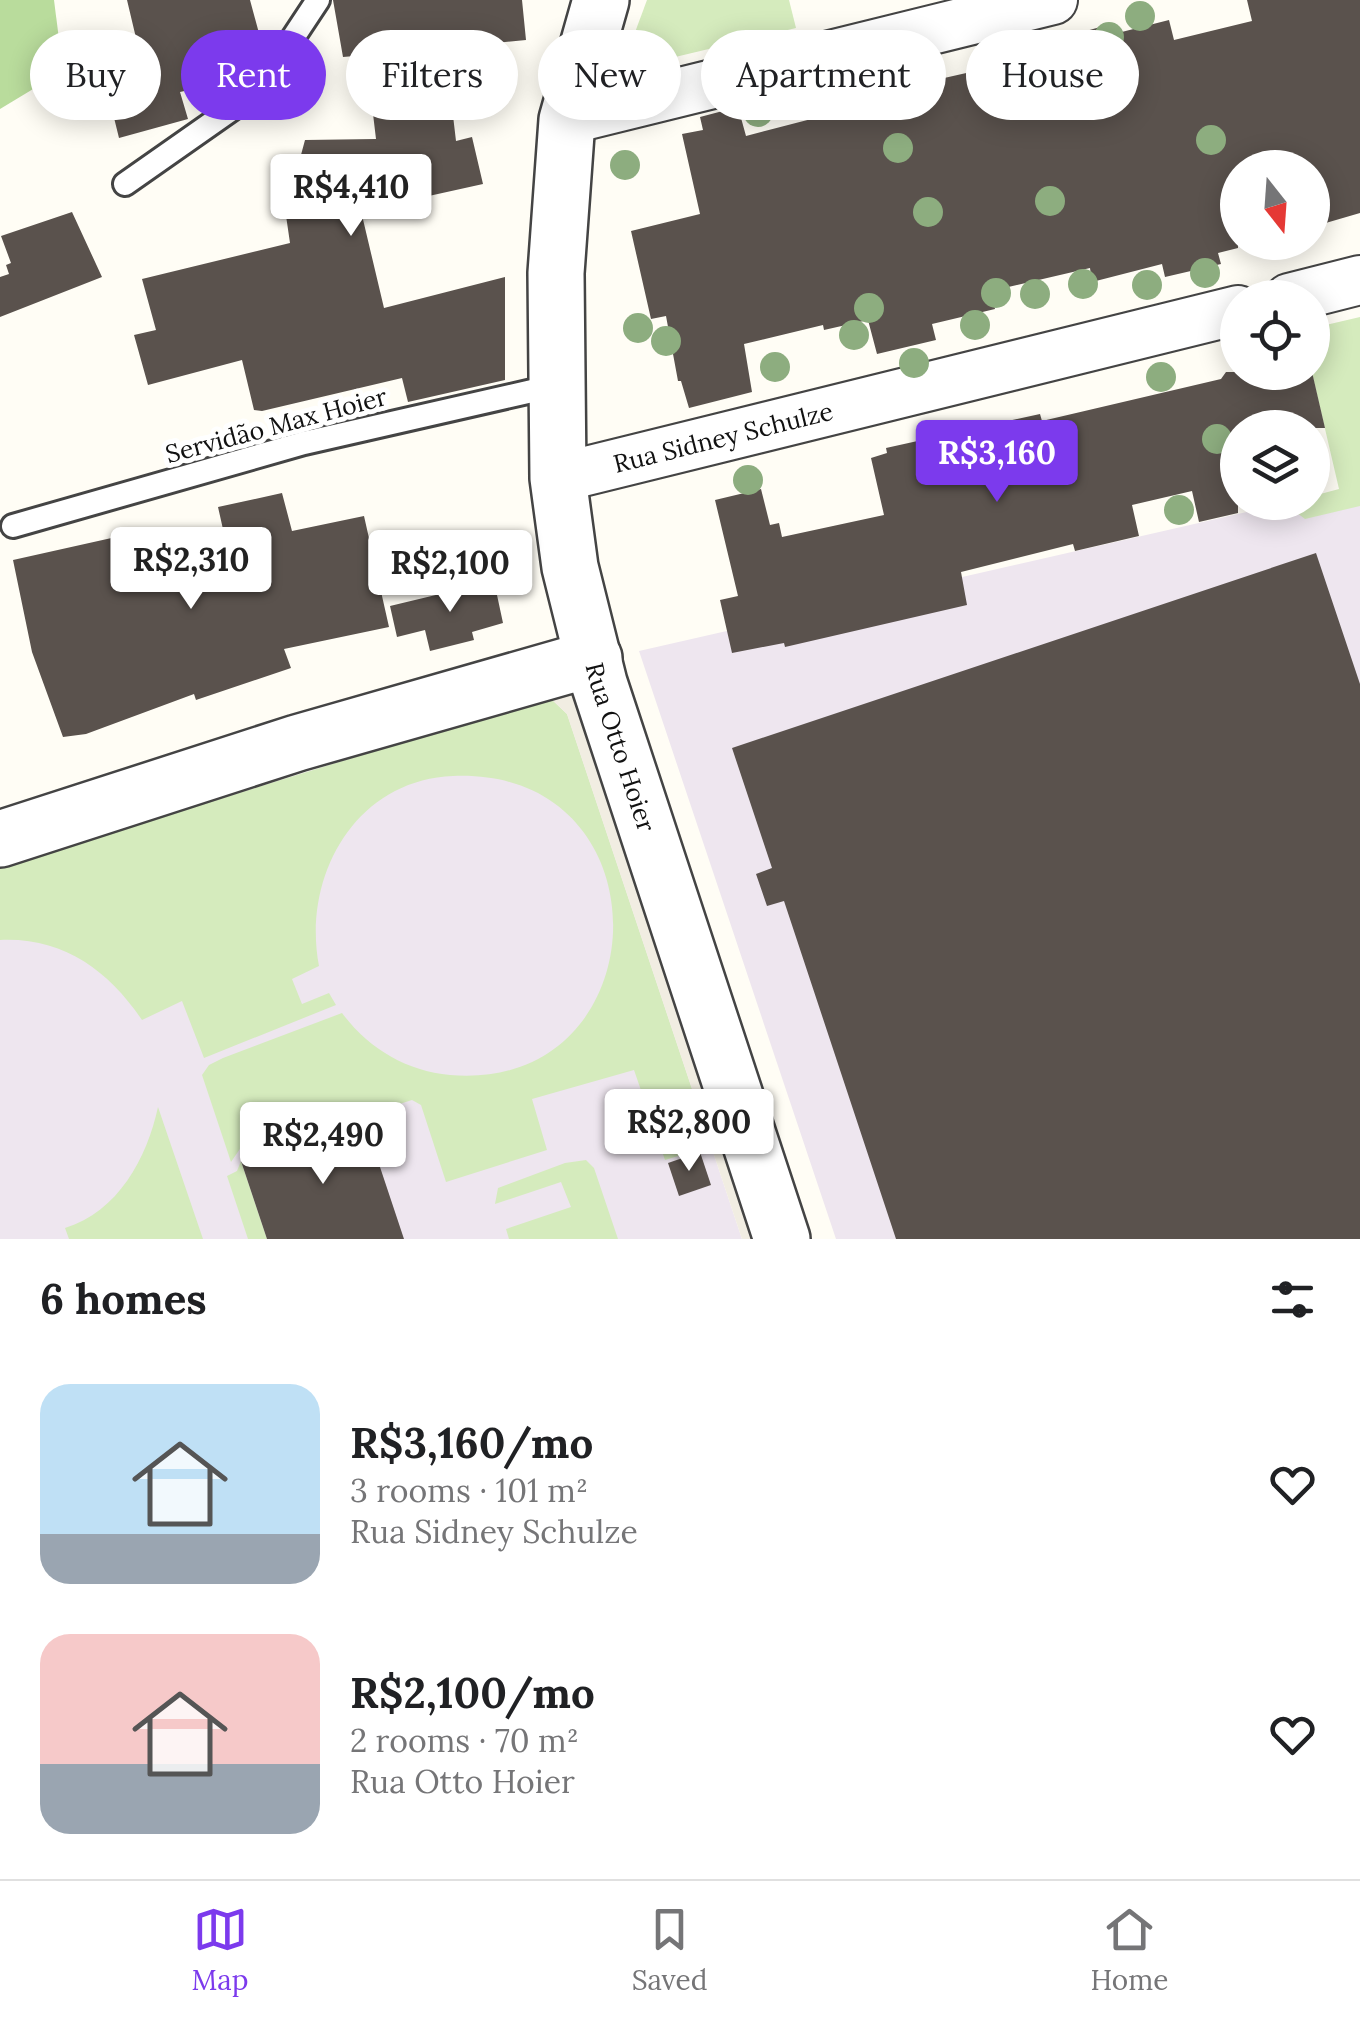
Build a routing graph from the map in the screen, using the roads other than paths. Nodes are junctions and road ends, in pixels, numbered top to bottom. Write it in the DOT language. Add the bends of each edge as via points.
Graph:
graph roads {
  1 [pos="318,0"];
  2 [pos="1053,0"];
  3 [pos="598,2"];
  4 [pos="591,30"];
  5 [pos="681,92"];
  6 [pos="567,120"];
  7 [pos="125,184"];
  8 [pos="1360,280"];
  9 [pos="1330,288"];
  10 [pos="1220,314"];
  11 [pos="554,386"];
  12 [pos="558,478"];
  13 [pos="13,526"];
  14 [pos="594,658"];
  15 [pos="0,839"];
  16 [pos="782,1239"];
  1 -- 7 [label="lane" via="242,102"];
  2 -- 5 [label="street"];
  3 -- 4 [label="street, Rua Otto Hoier"];
  6 -- 11 [label="street, Rua Otto Hoier"];
  8 -- 9 [label="street"];
  10 -- 12 [label="street, Rua Sidney Schulze"];
  11 -- 12 [label="street, Rua Otto Hoier"];
  11 -- 13 [label="lane, Servidão Max Hoier" via="304,443"];
  12 -- 14 [label="street, Rua Otto Hoier" via="570,567"];
  14 -- 15 [label="street" via="297,742"];
  14 -- 16 [label="street, Rua Otto Hoier"];
}
